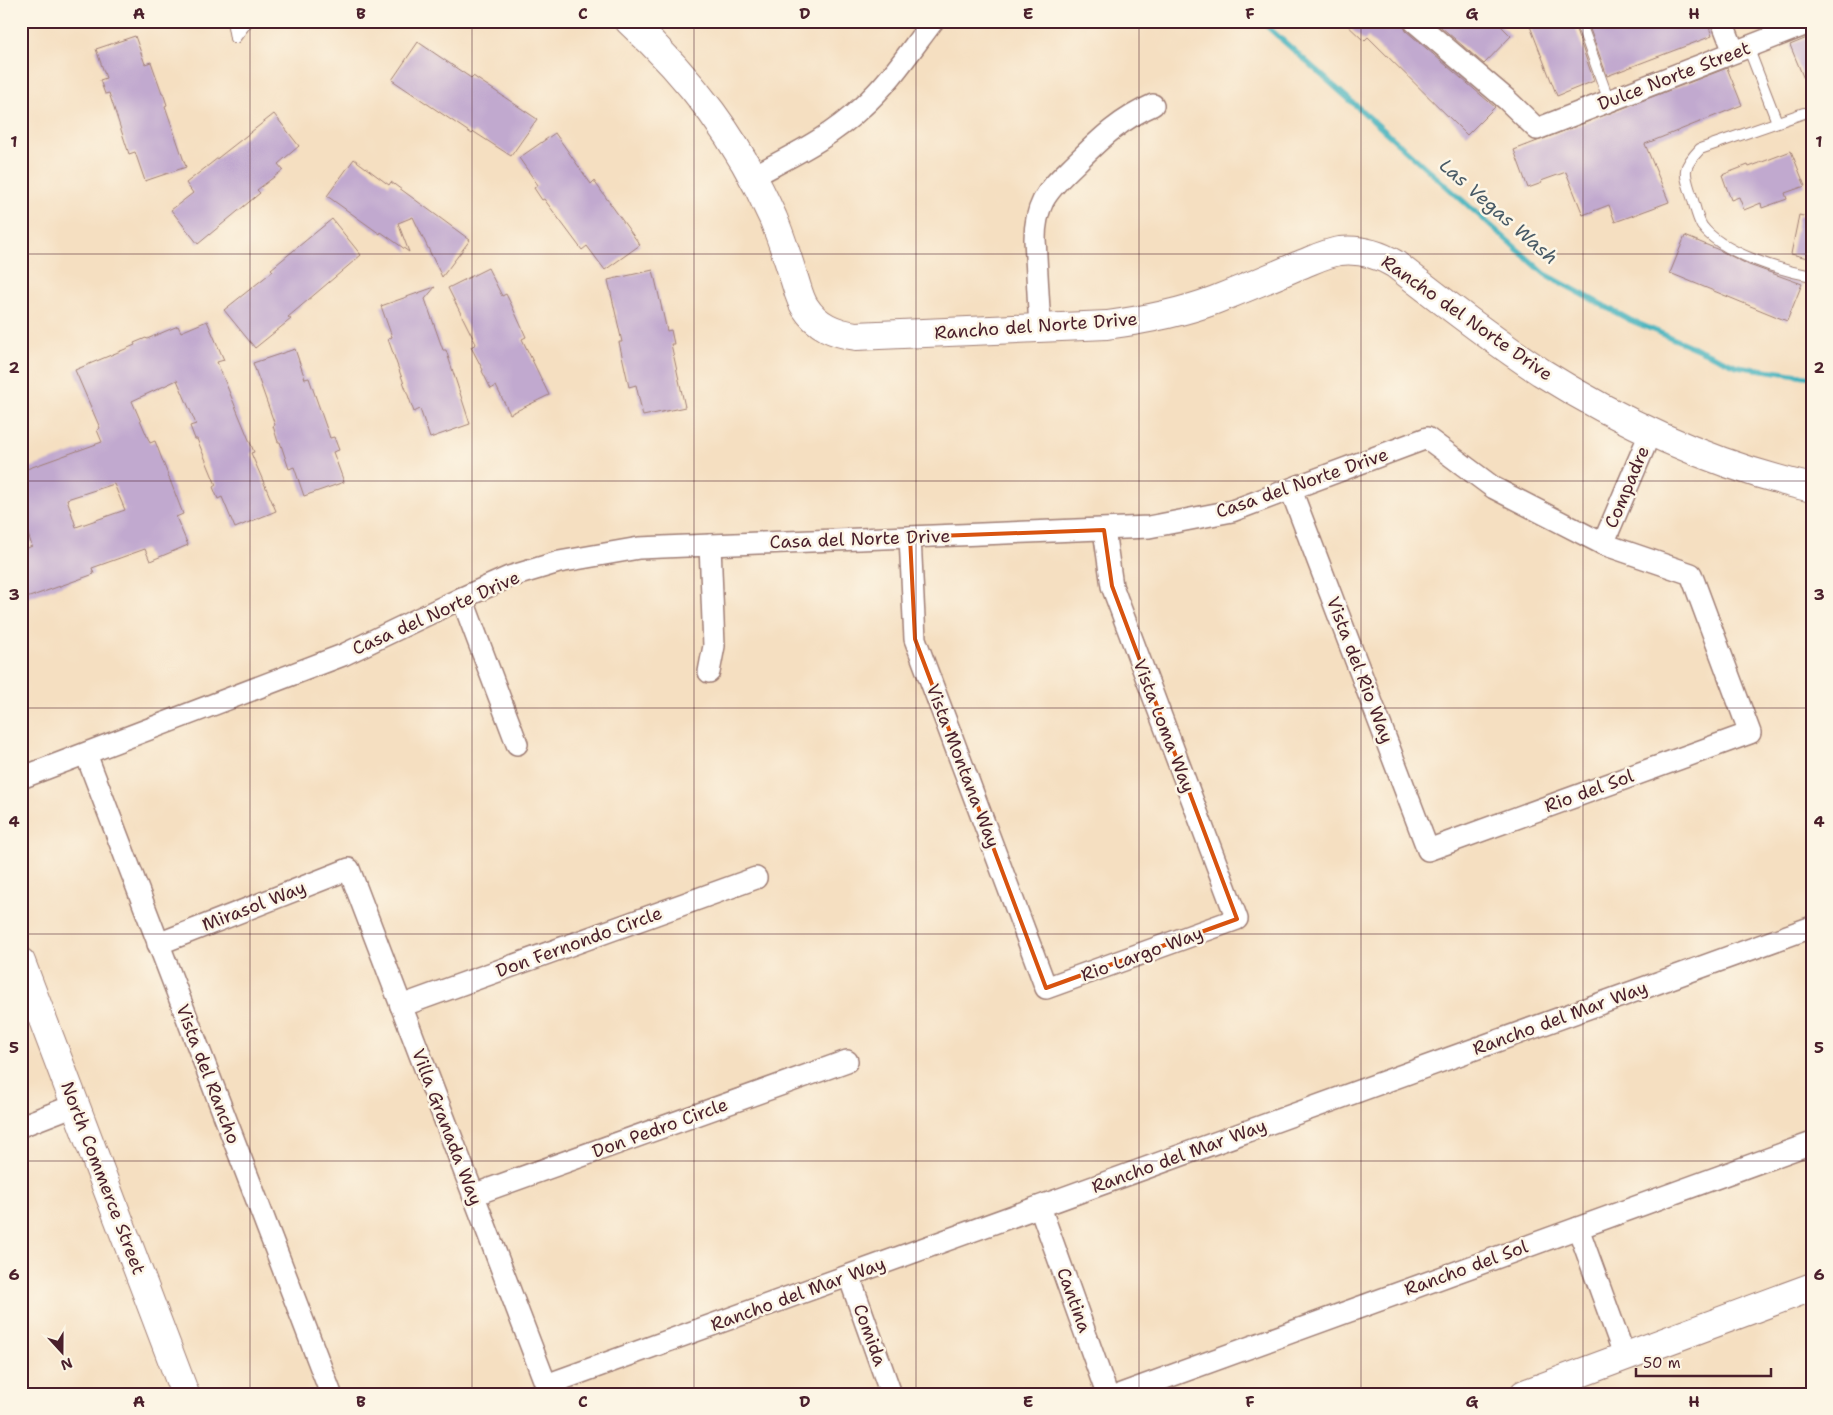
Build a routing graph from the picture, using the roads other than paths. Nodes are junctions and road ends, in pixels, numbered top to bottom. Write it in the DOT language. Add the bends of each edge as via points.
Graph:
graph roads {
  1 [pos="232,21"];
  2 [pos="248,21"];
  3 [pos="933,21"];
  4 [pos="1414,21"];
  5 [pos="1580,21"];
  6 [pos="1722,21"];
  7 [pos="1812,22"];
  8 [pos="641,25"];
  9 [pos="1741,49"];
  10 [pos="1609,101"];
  11 [pos="1153,105"];
  12 [pos="1804,113"];
  13 [pos="1776,122"];
  14 [pos="752,177"];
  15 [pos="1812,276"];
  16 [pos="1040,328"];
  17 [pos="1651,431"];
  18 [pos="1812,488"];
  19 [pos="1291,490"];
  20 [pos="1104,530"];
  21 [pos="910,537"];
  22 [pos="710,544"];
  23 [pos="1603,544"];
  24 [pos="462,598"];
  25 [pos="709,672"];
  26 [pos="1750,732"];
  27 [pos="517,744"];
  28 [pos="86,754"];
  29 [pos="21,778"];
  30 [pos="1428,850"];
  31 [pos="349,869"];
  32 [pos="756,878"];
  33 [pos="1237,919"];
  34 [pos="1812,927"];
  35 [pos="158,944"];
  36 [pos="21,962"];
  37 [pos="1046,988"];
  38 [pos="401,1006"];
  39 [pos="847,1060"];
  40 [pos="75,1105"];
  41 [pos="21,1126"];
  42 [pos="1812,1143"];
  43 [pos="473,1195"];
  44 [pos="1040,1207"];
  45 [pos="1578,1228"];
  46 [pos="848,1276"];
  47 [pos="1812,1287"];
  48 [pos="1625,1357"];
  49 [pos="546,1385"];
  50 [pos="185,1394"];
  51 [pos="330,1394"];
  52 [pos="891,1394"];
  53 [pos="1108,1394"];
  54 [pos="1121,1394"];
  55 [pos="1524,1394"];
  1 -- 2 [label="lane" via="236,38"];
  3 -- 14 [label="street" via="862,108 829,134"];
  4 -- 10 [label="street, Dulce Norte Street" via="1537,129"];
  5 -- 10 [label="lane"];
  6 -- 9 [label="street"];
  7 -- 9 [label="street, Dulce Norte Street"];
  8 -- 14 [label="street, Rancho del Norte Drive" via="704,101"];
  9 -- 10 [label="street, Dulce Norte Street"];
  9 -- 13 [label="lane"];
  11 -- 16 [label="street" via="1110,130 1058,181 1043,202 1035,227"];
  12 -- 13 [label="lane"];
  13 -- 15 [label="lane" via="1700,149 1684,173 1701,224 1717,242 1773,267"];
  14 -- 16 [label="street, Rancho del Norte Drive" via="774,220 799,296 813,317 832,331 856,336"];
  16 -- 17 [label="street, Rancho del Norte Drive" via="1107,325 1161,316 1214,301 1325,255 1338,251 1365,252 1395,264 1541,372"];
  17 -- 18 [label="street, Rancho del Norte Drive" via="1711,457"];
  17 -- 23 [label="street, Compadre"];
  19 -- 20 [label="street, Casa del Norte Drive" via="1232,511 1149,527"];
  19 -- 23 [label="street, Casa del Norte Drive" via="1427,438 1494,488"];
  19 -- 30 [label="street, Vista del Rio Way"];
  20 -- 21 [label="street, Casa del Norte Drive"];
  20 -- 33 [label="street, Vista Loma Way" via="1112,586"];
  21 -- 22 [label="street, Casa del Norte Drive"];
  21 -- 37 [label="street, Vista Montana Way" via="915,639"];
  22 -- 24 [label="street, Casa del Norte Drive" via="639,548 559,562 509,577"];
  22 -- 25 [label="street" via="714,646"];
  23 -- 26 [label="street, Casa del Norte Drive" via="1691,574"];
  24 -- 27 [label="street"];
  24 -- 28 [label="street, Casa del Norte Drive" via="343,655"];
  26 -- 30 [label="street, Rio del Sol"];
  28 -- 29 [label="street, Casa del Norte Drive"];
  28 -- 35 [label="street, Vista del Rancho"];
  31 -- 35 [label="street, Mirasol Way"];
  31 -- 38 [label="street, Villa Granada Way"];
  32 -- 38 [label="street, Don Fernondo Circle"];
  33 -- 37 [label="street, Rio Largo Way"];
  34 -- 44 [label="street, Rancho del Mar Way"];
  35 -- 51 [label="street, Vista del Rancho"];
  36 -- 40 [label="street, North Commerce Street"];
  38 -- 43 [label="street, Villa Granada Way"];
  39 -- 43 [label="street, Don Pedro Circle"];
  40 -- 41 [label="street"];
  40 -- 50 [label="street, North Commerce Street"];
  42 -- 45 [label="street, Rancho del Sol"];
  43 -- 49 [label="street, Villa Granada Way"];
  44 -- 46 [label="street, Rancho del Mar Way"];
  44 -- 53 [label="street, Cantina"];
  45 -- 48 [label="street"];
  45 -- 54 [label="street, Rancho del Sol"];
  46 -- 49 [label="street, Rancho del Mar Way"];
  46 -- 52 [label="street, Comida"];
  47 -- 48 [label="street"];
  48 -- 55 [label="street"];
}
